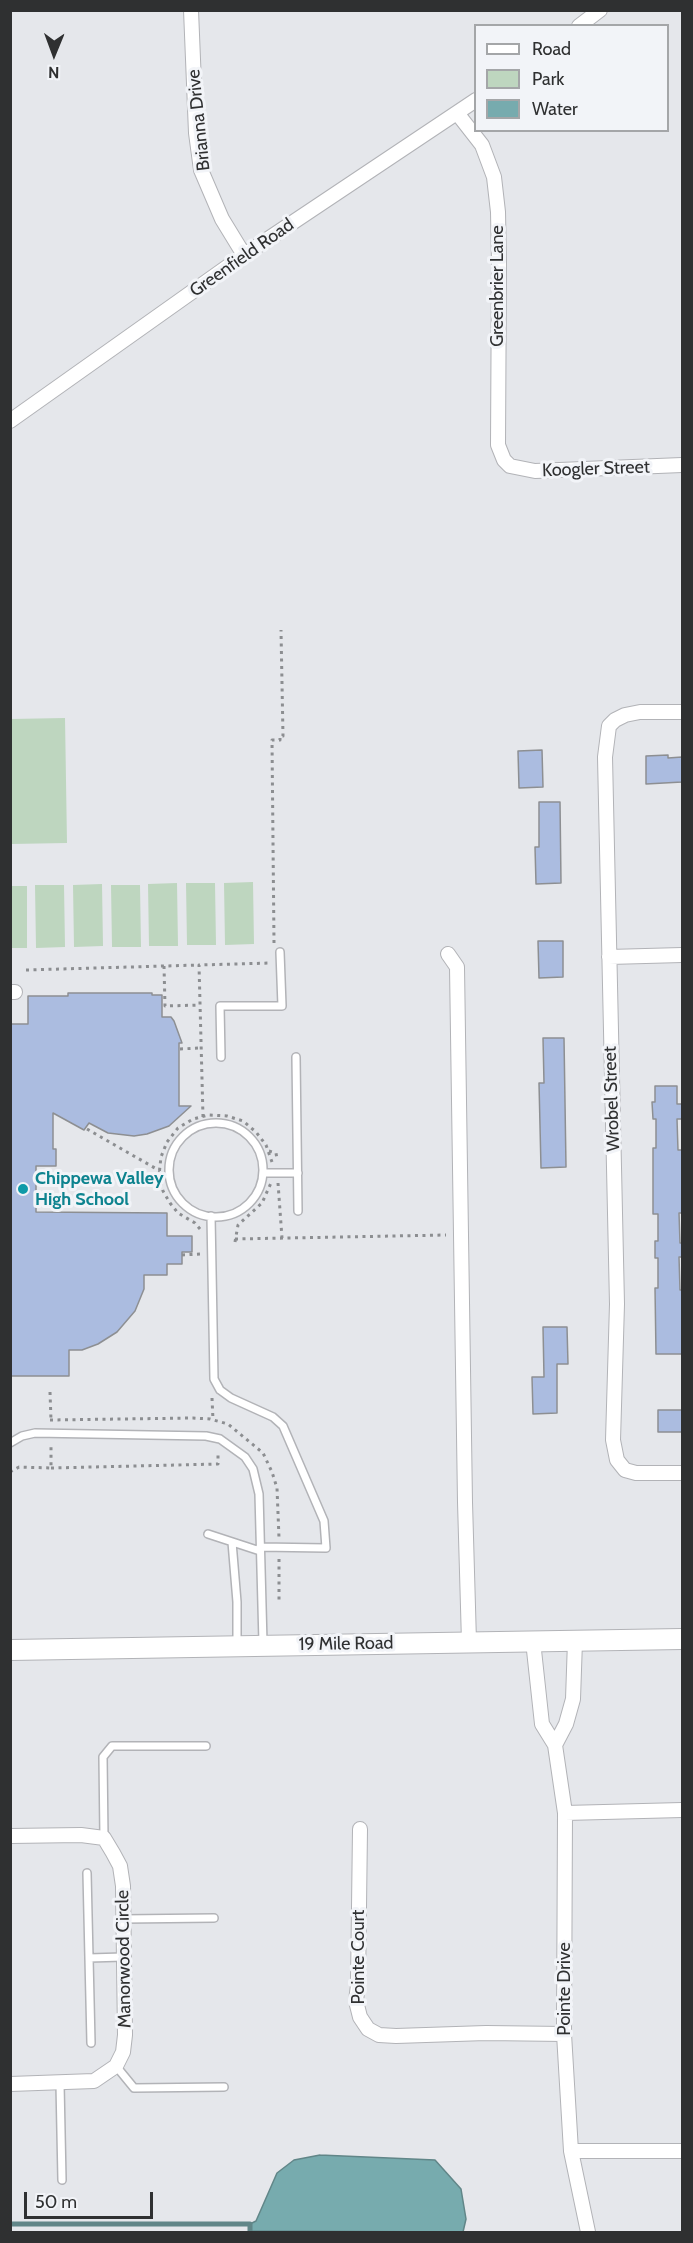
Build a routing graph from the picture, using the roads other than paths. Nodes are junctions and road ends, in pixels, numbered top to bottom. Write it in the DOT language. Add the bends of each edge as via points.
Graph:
graph roads {
  1 [pos="191,10"];
  2 [pos="600,10"];
  3 [pos="582,24"];
  4 [pos="474,101"];
  5 [pos="457,113"];
  6 [pos="244,255"];
  7 [pos="10,421"];
  8 [pos="682,465"];
  9 [pos="510,466"];
  10 [pos="682,712"];
  11 [pos="277,952"];
  12 [pos="448,954"];
  13 [pos="682,955"];
  14 [pos="609,957"];
  15 [pos="221,1057"];
  16 [pos="296,1057"];
  17 [pos="264,1173"];
  18 [pos="298,1173"];
  19 [pos="298,1210"];
  20 [pos="211,1216"];
  21 [pos="10,1443"];
  22 [pos="682,1473"];
  23 [pos="208,1534"];
  24 [pos="232,1542"];
  25 [pos="260,1549"];
  26 [pos="682,1639"];
  27 [pos="533,1641"];
  28 [pos="575,1641"];
  29 [pos="469,1642"];
  30 [pos="237,1646"];
  31 [pos="263,1646"];
  32 [pos="10,1650"];
  33 [pos="555,1744"];
  34 [pos="206,1746"];
  35 [pos="682,1810"];
  36 [pos="565,1813"];
  37 [pos="360,1829"];
  38 [pos="10,1836"];
  39 [pos="104,1838"];
  40 [pos="87,1873"];
  41 [pos="214,1918"];
  42 [pos="123,1919"];
  43 [pos="123,1957"];
  44 [pos="89,1958"];
  45 [pos="564,2034"];
  46 [pos="91,2043"];
  47 [pos="116,2066"];
  48 [pos="10,2084"];
  49 [pos="60,2084"];
  50 [pos="224,2087"];
  51 [pos="571,2151"];
  52 [pos="682,2151"];
  53 [pos="62,2180"];
  54 [pos="588,2232"];
  1 -- 6 [label="street, Brianna Drive" via="201,170 222,219"];
  2 -- 3 [label="street"];
  4 -- 5 [label="street, Greenfield Road"];
  5 -- 6 [label="street, Greenfield Road"];
  5 -- 9 [label="street, Greenbrier Lane" via="482,145 494,177 499,262 498,445"];
  6 -- 7 [label="street, Greenfield Road"];
  8 -- 9 [label="street, Koogler Street" via="535,471"];
  10 -- 14 [label="street, Wrobel Street" via="640,712 625,715 609,726 605,757"];
  11 -- 15 [label="lane" via="282,1006 220,1006"];
  12 -- 29 [label="street" via="457,967"];
  13 -- 14 [label="street"];
  14 -- 22 [label="street, Wrobel Street" via="617,1304 613,1440 616,1461 625,1470"];
  16 -- 18 [label="lane"];
  17 -- 18 [label="lane"];
  17 -- 20 [label="lane" via="260,1188 246,1205 226,1216"];
  17 -- 20 [label="lane" via="256,1145 234,1126 205,1124 192,1129 173,1151 170,1180 185,1205"];
  18 -- 19 [label="lane"];
  20 -- 25 [label="lane" via="214,1379 231,1398 273,1417 283,1426 324,1521 326,1548"];
  21 -- 25 [label="lane" via="35,1433 220,1439 245,1457 253,1469 259,1494"];
  23 -- 24 [label="lane"];
  24 -- 25 [label="lane"];
  24 -- 30 [label="lane"];
  25 -- 31 [label="lane"];
  26 -- 28 [label="street, 19 Mile Road"];
  27 -- 28 [label="street, 19 Mile Road"];
  27 -- 29 [label="street, 19 Mile Road"];
  27 -- 33 [label="street, Pointe Drive" via="542,1724"];
  28 -- 33 [label="street" via="573,1700"];
  29 -- 31 [label="street, 19 Mile Road"];
  30 -- 31 [label="street, 19 Mile Road"];
  30 -- 32 [label="street, 19 Mile Road"];
  33 -- 36 [label="street, Pointe Drive"];
  34 -- 39 [label="lane" via="112,1746 103,1757"];
  35 -- 36 [label="street"];
  36 -- 45 [label="street, Pointe Drive"];
  37 -- 45 [label="street, Pointe Court" via="356,2001 368,2029 379,2035 396,2036"];
  38 -- 39 [label="street"];
  39 -- 42 [label="street, Manorwood Circle" via="120,1866"];
  40 -- 44 [label="lane"];
  41 -- 42 [label="lane"];
  42 -- 43 [label="street, Manorwood Circle"];
  43 -- 44 [label="lane"];
  43 -- 47 [label="street, Manorwood Circle" via="125,2035"];
  44 -- 46 [label="lane"];
  45 -- 51 [label="street, Pointe Drive"];
  47 -- 49 [label="street" via="94,2081"];
  47 -- 50 [label="lane" via="134,2088"];
  48 -- 49 [label="street"];
  49 -- 53 [label="lane"];
  51 -- 52 [label="street"];
  51 -- 54 [label="street, Pointe Drive"];
}
